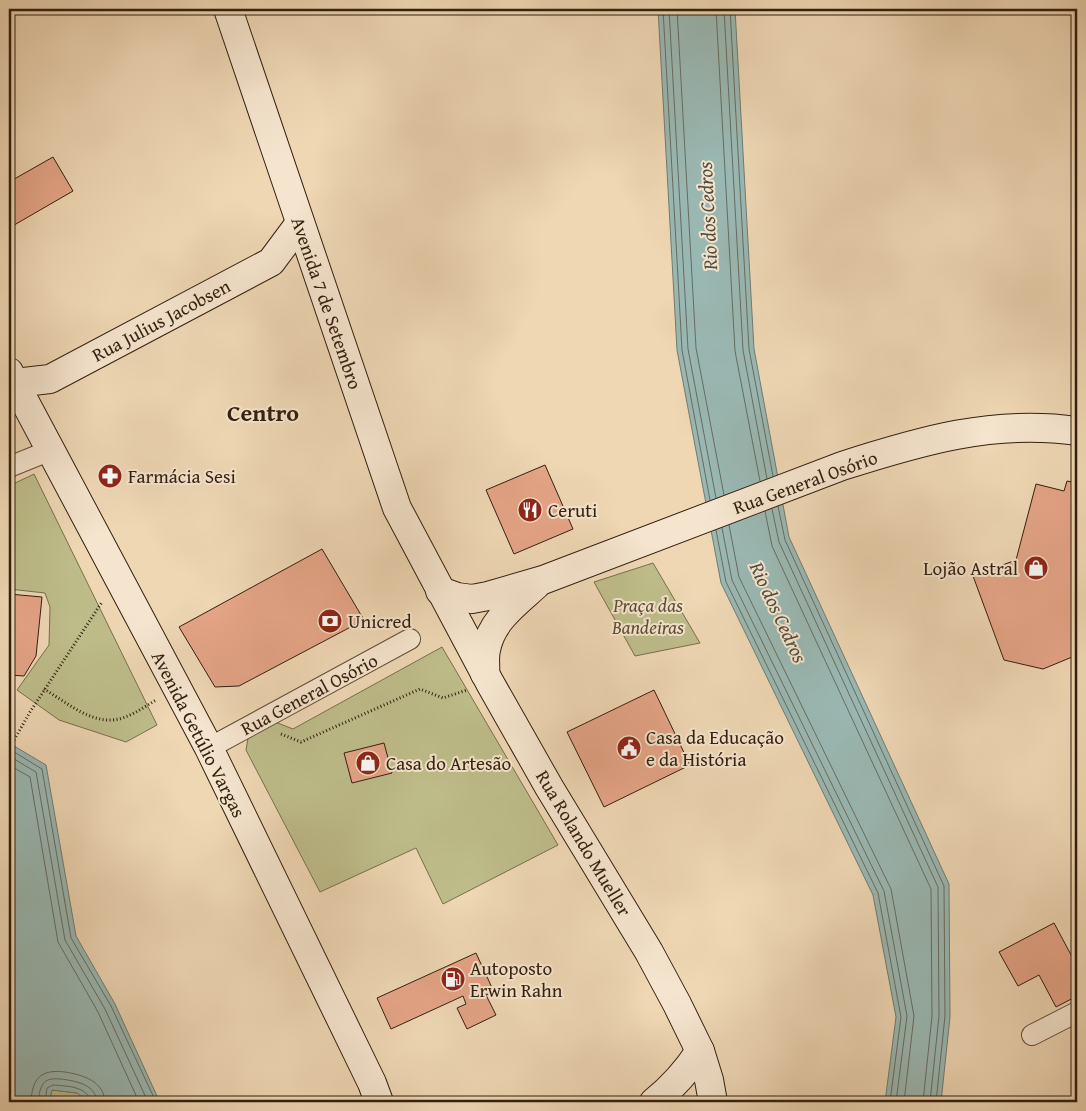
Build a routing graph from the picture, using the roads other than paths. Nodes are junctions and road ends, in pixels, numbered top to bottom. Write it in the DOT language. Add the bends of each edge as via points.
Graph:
graph roads {
  1 [pos="228,9"];
  2 [pos="300,223"];
  3 [pos="271,262"];
  4 [pos="318,277"];
  5 [pos="12,377"];
  6 [pos="50,379"];
  7 [pos="29,410"];
  8 [pos="1077,432"];
  9 [pos="51,450"];
  10 [pos="9,467"];
  11 [pos="543,580"];
  12 [pos="440,591"];
  13 [pos="410,639"];
  14 [pos="488,679"];
  15 [pos="209,748"];
  16 [pos="1077,1012"];
  17 [pos="1032,1035"];
  18 [pos="700,1051"];
  19 [pos="379,1102"];
  20 [pos="654,1102"];
  21 [pos="713,1102"];
  1 -- 2 [label="main road, Avenida 7 de Setembro"];
  2 -- 3 [label="main road, Rua Julius Jacobsen"];
  2 -- 4 [label="main road, Avenida 7 de Setembro"];
  3 -- 4 [label="main road"];
  3 -- 6 [label="main road, Rua Julius Jacobsen"];
  4 -- 12 [label="main road, Avenida 7 de Setembro" via="397,508"];
  5 -- 6 [label="main road, Rua Julius Jacobsen"];
  5 -- 7 [label="main road, Avenida Getúlio Vargas"];
  6 -- 7 [label="main road, Rua Julius Jacobsen"];
  7 -- 9 [label="main road, Avenida Getúlio Vargas"];
  8 -- 11 [label="main road, Rua General Osório" via="1048,427 985,430 892,450"];
  9 -- 10 [label="street"];
  9 -- 15 [label="main road, Avenida Getúlio Vargas"];
  11 -- 12 [label="main road, Rua General Osório" via="472,599"];
  11 -- 14 [label="main road, Rua General Osório" via="504,614 492,631 486,650"];
  12 -- 14 [label="main road, Rua Rolando Mueller"];
  13 -- 15 [label="street, Rua General Osório"];
  14 -- 18 [label="main road, Rua Rolando Mueller" via="549,787 650,952"];
  15 -- 19 [label="main road, Avenida Getúlio Vargas"];
  16 -- 17 [label="street"];
  18 -- 20 [label="main road" via="686,1073"];
  18 -- 21 [label="main road, Rua Rolando Mueller"];
}
